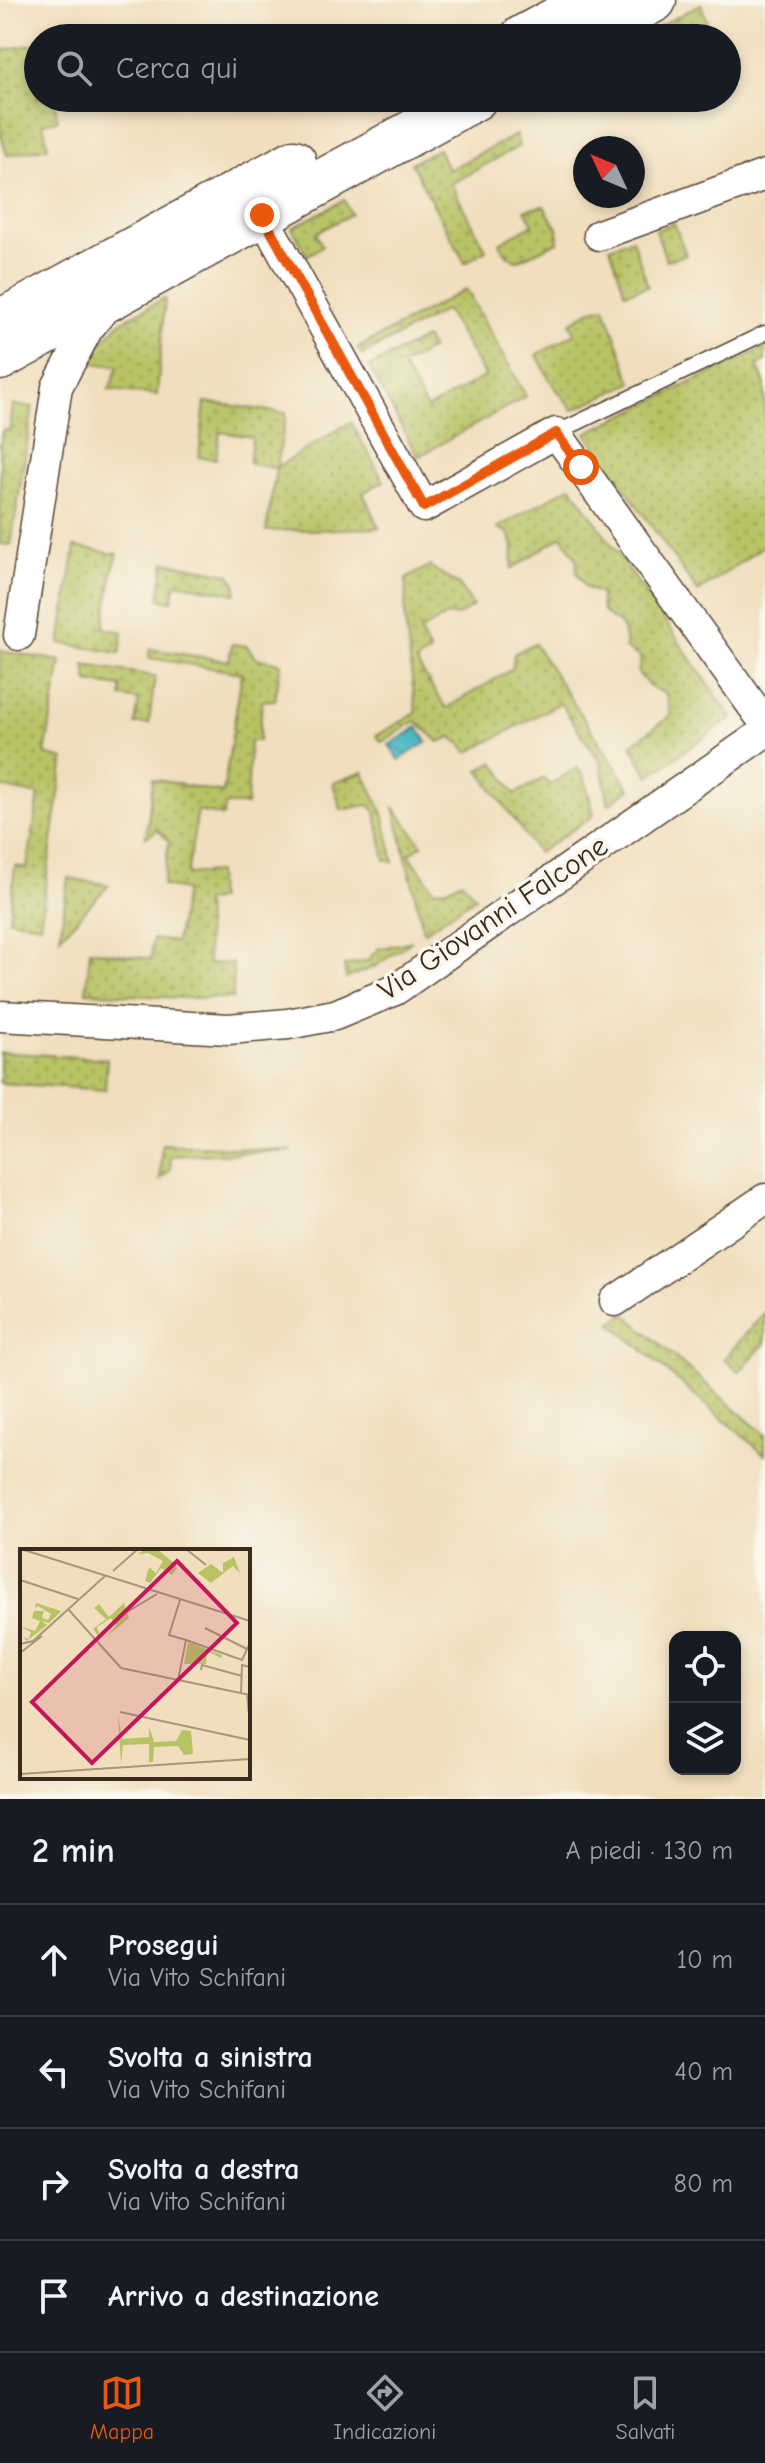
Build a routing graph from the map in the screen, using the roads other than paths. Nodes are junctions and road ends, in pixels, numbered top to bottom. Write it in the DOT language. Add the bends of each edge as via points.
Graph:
graph roads {
  1 [pos="592,0"];
  2 [pos="654,0"];
  3 [pos="548,24"];
  4 [pos="610,24"];
  5 [pos="389,112"];
  6 [pos="450,112"];
  7 [pos="765,175"];
  8 [pos="262,215"];
  9 [pos="599,235"];
  10 [pos="116,295"];
  11 [pos="765,333"];
  12 [pos="3,344"];
  13 [pos="57,387"];
  14 [pos="556,433"];
  15 [pos="19,635"];
  16 [pos="765,723"];
  17 [pos="765,732"];
  18 [pos="0,1016"];
  19 [pos="765,1199"];
  20 [pos="615,1301"];
  1 -- 3 [label="main road"];
  2 -- 4 [label="main road"];
  5 -- 12 [label="main road"];
  6 -- 8 [label="main road"];
  7 -- 9 [label="street"];
  8 -- 10 [label="main road"];
  8 -- 14 [label="street" via="424,507"];
  10 -- 12 [label="main road"];
  10 -- 13 [label="street" via="87,330"];
  11 -- 14 [label="lane"];
  12 -- 13 [label="street" via="39,354 51,364"];
  13 -- 15 [label="street"];
  14 -- 16 [label="street"];
  17 -- 18 [label="street, Via Giovanni Falcone" via="395,990 335,1015 228,1029"];
  19 -- 20 [label="street"];
}
